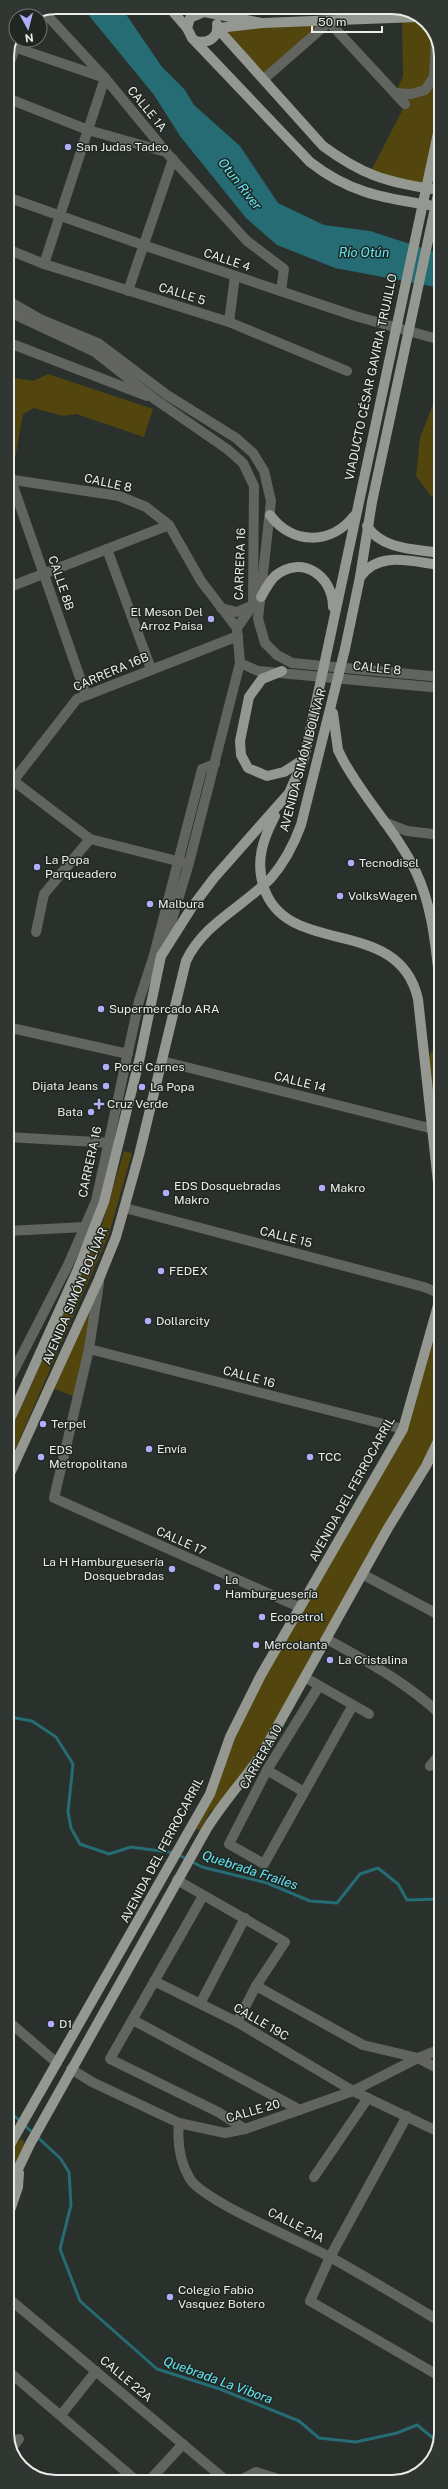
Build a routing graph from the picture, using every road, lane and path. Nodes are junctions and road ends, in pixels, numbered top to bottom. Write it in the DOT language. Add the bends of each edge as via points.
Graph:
graph roads {
  1 [pos="175,14"];
  2 [pos="196,14"];
  3 [pos="206,14"];
  4 [pos="216,14"];
  5 [pos="48,16"];
  6 [pos="407,17"];
  7 [pos="330,22"];
  8 [pos="262,23"];
  9 [pos="187,28"];
  10 [pos="218,28"];
  11 [pos="196,41"];
  12 [pos="26,48"];
  13 [pos="434,77"];
  14 [pos="105,78"];
  15 [pos="264,79"];
  16 [pos="395,94"];
  17 [pos="14,101"];
  18 [pos="405,104"];
  19 [pos="88,130"];
  20 [pos="434,151"];
  21 [pos="170,156"];
  22 [pos="434,190"];
  23 [pos="14,199"];
  24 [pos="434,205"];
  25 [pos="434,213"];
  26 [pos="62,215"];
  27 [pos="143,245"];
  28 [pos="14,252"];
  29 [pos="44,264"];
  30 [pos="235,276"];
  31 [pos="128,291"];
  32 [pos="281,291"];
  33 [pos="14,304"];
  34 [pos="14,314"];
  35 [pos="229,322"];
  36 [pos="434,338"];
  37 [pos="14,345"];
  38 [pos="348,372"];
  39 [pos="156,400"];
  40 [pos="14,481"];
  41 [pos="14,494"];
  42 [pos="358,500"];
  43 [pos="270,515"];
  44 [pos="354,516"];
  45 [pos="169,525"];
  46 [pos="367,526"];
  47 [pos="107,549"];
  48 [pos="434,552"];
  49 [pos="434,564"];
  50 [pos="44,575"];
  51 [pos="360,577"];
  52 [pos="14,586"];
  53 [pos="261,597"];
  54 [pos="221,608"];
  55 [pos="255,608"];
  56 [pos="238,632"];
  57 [pos="329,644"];
  58 [pos="240,663"];
  59 [pos="150,669"];
  60 [pos="300,669"];
  61 [pos="282,672"];
  62 [pos="356,675"];
  63 [pos="434,677"];
  64 [pos="434,687"];
  65 [pos="86,695"];
  66 [pos="334,699"];
  67 [pos="304,758"];
  68 [pos="14,776"];
  69 [pos="14,786"];
  70 [pos="280,806"];
  71 [pos="384,822"];
  72 [pos="434,834"];
  73 [pos="90,839"];
  74 [pos="184,862"];
  75 [pos="36,932"];
  76 [pos="434,941"];
  77 [pos="158,955"];
  78 [pos="14,1028"];
  79 [pos="128,1054"];
  80 [pos="162,1061"];
  81 [pos="433,1128"];
  82 [pos="14,1137"];
  83 [pos="434,1138"];
  84 [pos="107,1143"];
  85 [pos="118,1143"];
  86 [pos="124,1208"];
  87 [pos="85,1226"];
  88 [pos="14,1231"];
  89 [pos="99,1279"];
  90 [pos="434,1291"];
  91 [pos="434,1320"];
  92 [pos="89,1349"];
  93 [pos="14,1370"];
  94 [pos="14,1409"];
  95 [pos="403,1430"];
  96 [pos="434,1449"];
  97 [pos="14,1465"];
  98 [pos="362,1574"];
  99 [pos="299,1607"];
  100 [pos="434,1612"];
  101 [pos="327,1639"];
  102 [pos="306,1678"];
  103 [pos="320,1686"];
  104 [pos="353,1705"];
  105 [pos="434,1708"];
  106 [pos="369,1714"];
  107 [pos="434,1762"];
  108 [pos="430,1766"];
  109 [pos="267,1770"];
  110 [pos="304,1792"];
  111 [pos="180,1876"];
  112 [pos="203,1896"];
  113 [pos="245,1918"];
  114 [pos="154,1981"];
  115 [pos="256,1986"];
  116 [pos="201,2002"];
  117 [pos="133,2020"];
  118 [pos="236,2022"];
  119 [pos="14,2026"];
  120 [pos="434,2052"];
  121 [pos="418,2058"];
  122 [pos="56,2063"];
  123 [pos="434,2066"];
  124 [pos="72,2069"];
  125 [pos="353,2091"];
  126 [pos="368,2098"];
  127 [pos="300,2110"];
  128 [pos="407,2116"];
  129 [pos="179,2123"];
  130 [pos="245,2129"];
  131 [pos="434,2130"];
  132 [pos="14,2138"];
  133 [pos="19,2166"];
  134 [pos="14,2177"];
  135 [pos="314,2177"];
  136 [pos="14,2199"];
  137 [pos="330,2257"];
  138 [pos="14,2303"];
  139 [pos="434,2318"];
  140 [pos="96,2371"];
  141 [pos="434,2373"];
  142 [pos="14,2376"];
  143 [pos="61,2415"];
  144 [pos="19,2439"];
  145 [pos="15,2444"];
  146 [pos="183,2444"];
  147 [pos="130,2475"];
  148 [pos="154,2475"];
  149 [pos="220,2475"];
  150 [pos="246,2475"];
  151 [pos="266,2475"];
  1 -- 9 [label="main road"];
  2 -- 9 [label="main road" via="190,18"];
  3 -- 10 [label="main road" via="215,19"];
  4 -- 8 [label="main road"];
  5 -- 14 [label="street, CALLE 1A"];
  6 -- 7 [label="main road"];
  7 -- 8 [label="main road"];
  7 -- 15 [label="street"];
  7 -- 16 [label="street"];
  8 -- 10 [label="main road"];
  9 -- 11 [label="main road" via="188,34"];
  10 -- 11 [label="main road" via="212,39 207,42"];
  10 -- 15 [label="main road"];
  11 -- 24 [label="main road" via="310,162 331,179 369,194"];
  12 -- 14 [label="street"];
  13 -- 16 [label="street" via="425,90 411,94"];
  14 -- 19 [label="street"];
  14 -- 21 [label="street, CALLE 1A"];
  15 -- 22 [label="main road" via="323,146 352,167 369,175"];
  16 -- 18 [label="street"];
  17 -- 19 [label="street"];
  19 -- 21 [label="street"];
  19 -- 26 [label="street"];
  20 -- 42 [label="main road, VIADUCTO CÉSAR GAVIRIA TRUJILLO"];
  21 -- 27 [label="street"];
  21 -- 32 [label="street, CALLE 1A" via="247,241 284,269"];
  23 -- 26 [label="street, CALLE 4"];
  25 -- 46 [label="main road, AVENIDA SIMÓN BOLÍVAR"];
  26 -- 27 [label="street, CALLE 4"];
  26 -- 29 [label="street"];
  27 -- 30 [label="street, CALLE 4"];
  27 -- 31 [label="street"];
  28 -- 29 [label="street, CALLE 5"];
  29 -- 31 [label="street, CALLE 5"];
  30 -- 32 [label="street, CALLE 4"];
  30 -- 35 [label="street"];
  31 -- 35 [label="street, CALLE 5"];
  32 -- 36 [label="street, CALLE 4" via="355,316"];
  33 -- 43 [label="street" via="40,319 98,343 167,395 246,446 264,471 270,490"];
  34 -- 39 [label="street" via="90,349"];
  35 -- 38 [label="street, CALLE 5"];
  37 -- 39 [label="street"];
  39 -- 55 [label="street, CARRERA 16" via="226,449 243,463 252,478 255,504"];
  40 -- 45 [label="street, CALLE 8" via="119,496 146,507"];
  41 -- 50 [label="street, CALLE 8B"];
  42 -- 44 [label="main road, AVENIDA SIMÓN BOLÍVAR"];
  43 -- 44 [label="main road" via="282,528 308,538 334,534"];
  43 -- 53 [label="street"];
  44 -- 57 [label="main road, AVENIDA SIMÓN BOLÍVAR"];
  45 -- 47 [label="street"];
  45 -- 54 [label="street, CALLE 8" via="201,581"];
  46 -- 48 [label="main road" via="386,544"];
  46 -- 51 [label="main road, AVENIDA SIMÓN BOLÍVAR"];
  47 -- 50 [label="street"];
  47 -- 59 [label="street"];
  49 -- 51 [label="main road" via="382,560 369,566"];
  50 -- 52 [label="street"];
  50 -- 65 [label="street, CALLE 8B"];
  51 -- 66 [label="main road, AVENIDA SIMÓN BOLÍVAR"];
  53 -- 55 [label="street"];
  53 -- 57 [label="main road" via="269,583 280,572 298,568 315,572 325,580 332,595"];
  54 -- 55 [label="street" via="237,612"];
  54 -- 56 [label="street, CALLE 8"];
  55 -- 56 [label="street"];
  55 -- 60 [label="street" via="261,636 270,650"];
  56 -- 58 [label="street, CARRERA 16"];
  56 -- 59 [label="street, CARRERA 16B"];
  57 -- 67 [label="main road, AVENIDA SIMÓN BOLÍVAR"];
  58 -- 61 [label="street, CALLE 8" via="258,671"];
  58 -- 74 [label="street, CARRERA 16" via="215,764 202,769"];
  59 -- 65 [label="street, CARRERA 16B"];
  60 -- 61 [label="street, CALLE 8"];
  60 -- 62 [label="street, CALLE 8"];
  61 -- 67 [label="main road" via="262,679 249,697 240,741 241,755 248,768 267,776 284,772"];
  62 -- 63 [label="street, CALLE 8"];
  62 -- 64 [label="street, CALLE 8"];
  65 -- 68 [label="street, CARRERA 16B" via="77,699"];
  66 -- 71 [label="main road" via="334,729 338,750 350,774"];
  66 -- 80 [label="main road, AVENIDA SIMÓN BOLÍVAR" via="301,826 291,848 271,878 207,931 191,951 183,971"];
  67 -- 70 [label="main road, AVENIDA SIMÓN BOLÍVAR" via="289,793"];
  69 -- 73 [label="street"];
  70 -- 77 [label="main road, AVENIDA SIMÓN BOLÍVAR" via="214,878"];
  70 -- 81 [label="main road" via="261,848 260,873 267,897 277,911 292,923 368,944 389,956 412,980 418,999"];
  71 -- 72 [label="street" via="407,831"];
  71 -- 76 [label="main road" via="408,858 422,886"];
  73 -- 74 [label="street"];
  73 -- 75 [label="street" via="44,894"];
  74 -- 77 [label="street, CARRERA 16"];
  77 -- 79 [label="street, CARRERA 16" via="141,995"];
  77 -- 85 [label="main road, AVENIDA SIMÓN BOLÍVAR"];
  78 -- 79 [label="street"];
  79 -- 84 [label="street, CARRERA 16"];
  80 -- 81 [label="street, CALLE 14"];
  80 -- 86 [label="main road, AVENIDA SIMÓN BOLÍVAR"];
  81 -- 83 [label="main road"];
  82 -- 84 [label="street"];
  84 -- 85 [label="street"];
  84 -- 87 [label="street, CARRERA 16" via="96,1201"];
  85 -- 94 [label="main road, AVENIDA SIMÓN BOLÍVAR" via="95,1229"];
  86 -- 89 [label="main road, AVENIDA SIMÓN BOLÍVAR" via="116,1237"];
  86 -- 90 [label="street, CALLE 15"];
  87 -- 88 [label="street"];
  87 -- 93 [label="street, CARRERA 16"];
  89 -- 92 [label="street"];
  89 -- 97 [label="main road, AVENIDA SIMÓN BOLÍVAR"];
  91 -- 95 [label="main road, AVENIDA DEL FERROCARRIL"];
  92 -- 95 [label="street, CALLE 16"];
  92 -- 99 [label="street, CALLE 17" via="54,1498"];
  95 -- 99 [label="main road, AVENIDA DEL FERROCARRIL"];
  96 -- 98 [label="main road"];
  98 -- 100 [label="street"];
  98 -- 101 [label="main road"];
  99 -- 122 [label="main road, AVENIDA DEL FERROCARRIL" via="230,1737 210,1794"];
  101 -- 102 [label="main road"];
  101 -- 105 [label="street" via="393,1676"];
  102 -- 103 [label="street"];
  102 -- 111 [label="main road" via="255,1764 224,1802"];
  103 -- 104 [label="street"];
  103 -- 109 [label="street, CARRERA 10"];
  104 -- 106 [label="street"];
  104 -- 110 [label="street"];
  107 -- 108 [label="street"];
  109 -- 110 [label="street"];
  109 -- 110 [label="street, CARRERA 10" via="229,1844 264,1864"];
  111 -- 112 [label="street"];
  111 -- 124 [label="main road"];
  112 -- 113 [label="street"];
  112 -- 114 [label="street"];
  113 -- 115 [label="street" via="285,1942"];
  113 -- 116 [label="street"];
  114 -- 116 [label="street, CALLE 19C"];
  114 -- 117 [label="street"];
  115 -- 118 [label="street"];
  115 -- 121 [label="street" via="363,2045"];
  116 -- 118 [label="street, CALLE 19C"];
  117 -- 127 [label="street"];
  117 -- 130 [label="street" via="110,2059 218,2112"];
  118 -- 125 [label="street, CALLE 19C"];
  119 -- 122 [label="street"];
  120 -- 121 [label="street, CALLE 20"];
  121 -- 123 [label="street"];
  121 -- 125 [label="street, CALLE 20"];
  122 -- 132 [label="main road, AVENIDA DEL FERROCARRIL"];
  124 -- 129 [label="street, CALLE 20" via="92,2082"];
  124 -- 133 [label="main road"];
  125 -- 126 [label="street"];
  125 -- 127 [label="street, CALLE 20"];
  126 -- 128 [label="street"];
  126 -- 135 [label="street"];
  127 -- 130 [label="street, CALLE 20"];
  128 -- 131 [label="street"];
  128 -- 137 [label="street"];
  129 -- 130 [label="street, CALLE 20" via="225,2132"];
  129 -- 137 [label="street, CALLE 21A" via="178,2138 182,2161 191,2179 208,2195"];
  133 -- 134 [label="main road"];
  133 -- 136 [label="main road" via="18,2187"];
  137 -- 139 [label="street, CALLE 21A"];
  137 -- 141 [label="street" via="310,2301"];
  138 -- 140 [label="street, CALLE 22A"];
  140 -- 143 [label="street"];
  140 -- 146 [label="street, CALLE 22A"];
  142 -- 143 [label="street"];
  143 -- 147 [label="street"];
  144 -- 145 [label="street"];
  146 -- 148 [label="street"];
  146 -- 149 [label="street, CALLE 22A"];
  150 -- 151 [label="street" via="256,2472"];
}
